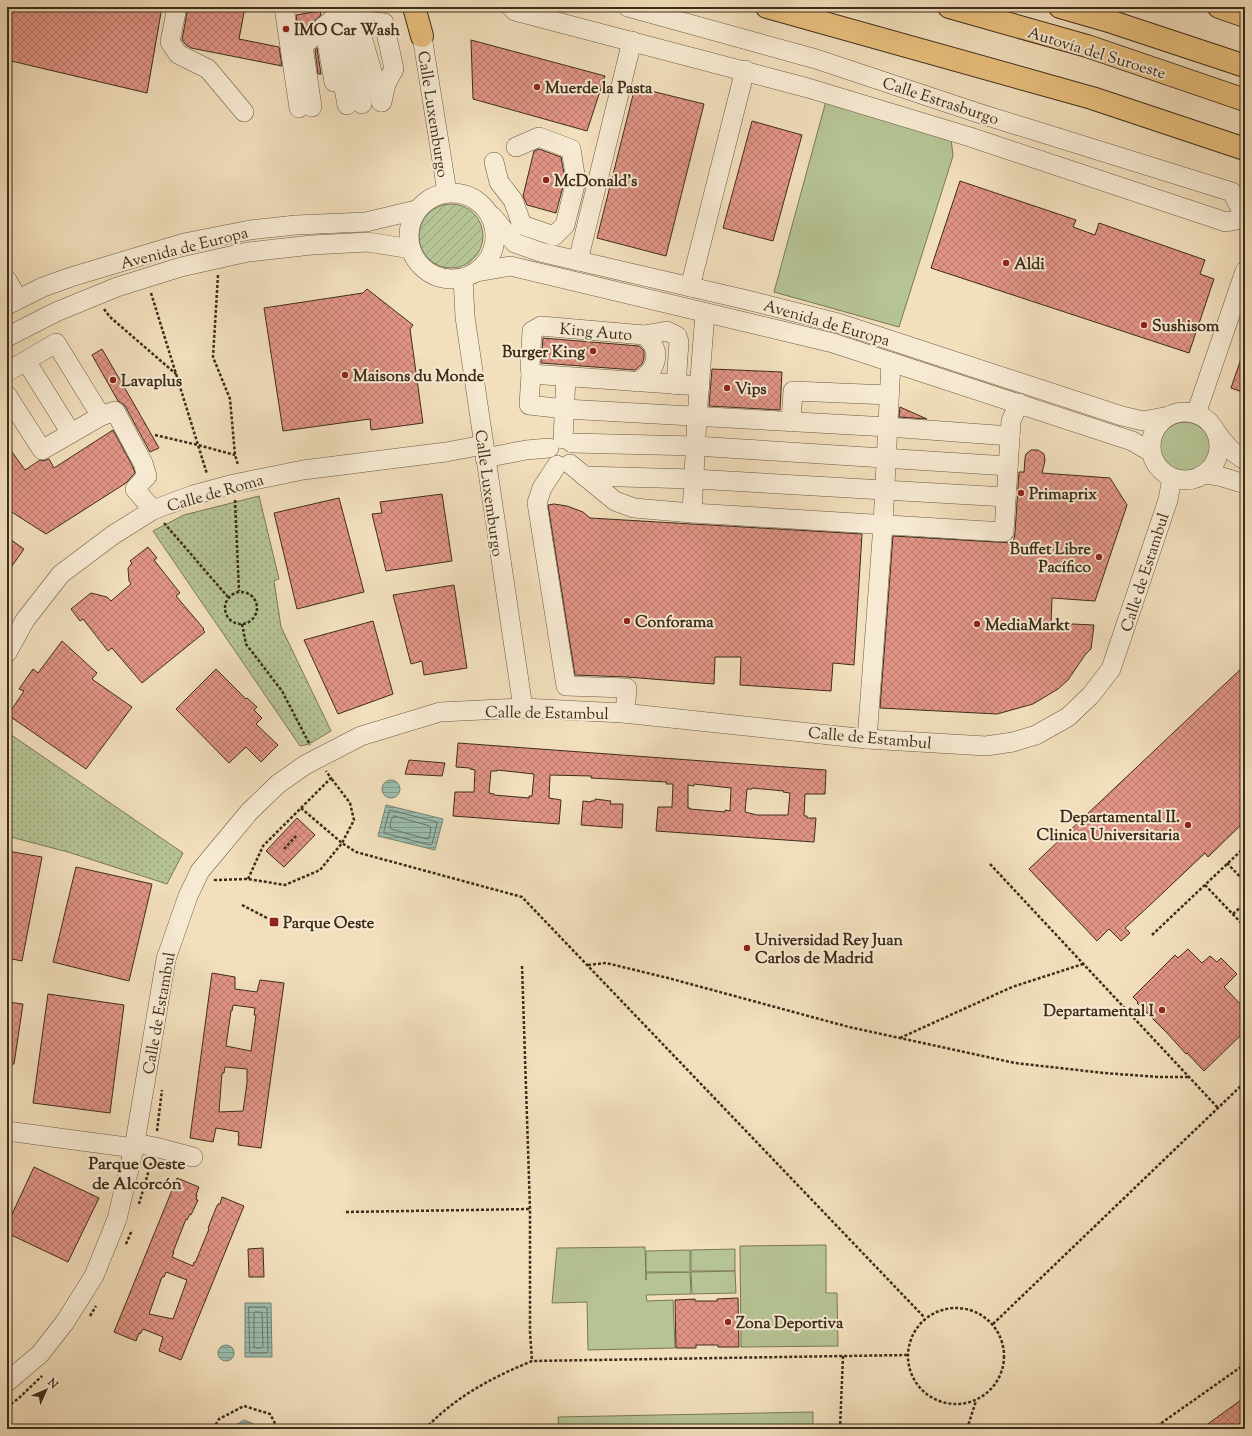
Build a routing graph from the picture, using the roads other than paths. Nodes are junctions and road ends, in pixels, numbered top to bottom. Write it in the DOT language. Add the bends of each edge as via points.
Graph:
graph roads {
  1 [pos="177,7"];
  2 [pos="284,7"];
  3 [pos="414,7"];
  4 [pos="424,7"];
  5 [pos="511,7"];
  6 [pos="628,7"];
  7 [pos="767,7"];
  8 [pos="949,7"];
  9 [pos="1060,7"];
  10 [pos="1219,7"];
  11 [pos="1245,16"];
  12 [pos="357,20"];
  13 [pos="328,21"];
  14 [pos="422,36"];
  15 [pos="632,41"];
  16 [pos="816,59"];
  17 [pos="1245,66"];
  18 [pos="745,70"];
  19 [pos="808,88"];
  20 [pos="1245,100"];
  21 [pos="331,106"];
  22 [pos="244,112"];
  23 [pos="978,113"];
  24 [pos="970,137"];
  25 [pos="516,147"];
  26 [pos="1245,149"];
  27 [pos="494,162"];
  28 [pos="447,192"];
  29 [pos="416,210"];
  30 [pos="1243,215"];
  31 [pos="492,216"];
  32 [pos="411,249"];
  33 [pos="578,260"];
  34 [pos="1245,271"];
  35 [pos="470,275"];
  36 [pos="7,280"];
  37 [pos="690,287"];
  38 [pos="12,302"];
  39 [pos="705,313"];
  40 [pos="644,335"];
  41 [pos="7,337"];
  42 [pos="26,361"];
  43 [pos="890,362"];
  44 [pos="7,372"];
  45 [pos="531,374"];
  46 [pos="566,377"];
  47 [pos="637,382"];
  48 [pos="676,385"];
  49 [pos="700,386"];
  50 [pos="7,395"];
  51 [pos="889,395"];
  52 [pos="1018,403"];
  53 [pos="565,408"];
  54 [pos="1196,414"];
  55 [pos="101,416"];
  56 [pos="1169,416"];
  57 [pos="697,417"];
  58 [pos="791,422"];
  59 [pos="888,427"];
  60 [pos="1216,431"];
  61 [pos="71,433"];
  62 [pos="1010,436"];
  63 [pos="562,443"];
  64 [pos="696,446"];
  65 [pos="484,451"];
  66 [pos="1151,452"];
  67 [pos="886,458"];
  68 [pos="1245,460"];
  69 [pos="1008,466"];
  70 [pos="1205,474"];
  71 [pos="584,476"];
  72 [pos="1172,478"];
  73 [pos="694,479"];
  74 [pos="1245,484"];
  75 [pos="884,490"];
  76 [pos="1006,497"];
  77 [pos="692,513"];
  78 [pos="158,516"];
  79 [pos="883,525"];
  80 [pos="7,653"];
  81 [pos="523,708"];
  82 [pos="625,713"];
  83 [pos="867,739"];
  84 [pos="7,1131"];
  85 [pos="135,1145"];
  86 [pos="193,1157"];
  87 [pos="7,1382"];
  1 -- 22 [label="street" via="170,42 178,54 208,69"];
  2 -- 21 [label="street"];
  3 -- 14 [label="highway"];
  4 -- 14 [label="highway"];
  5 -- 15 [label="street" via="515,11"];
  6 -- 16 [label="street, Calle Estrasburgo"];
  7 -- 26 [label="highway" via="1092,98"];
  8 -- 20 [label="highway, Autovía del Suroeste" via="1087,46"];
  9 -- 17 [label="highway, Autovía del Suroeste"];
  10 -- 11 [label="highway"];
  12 -- 12 [label="street" via="382,102 386,84 394,69 384,23"];
  12 -- 13 [label="street"];
  13 -- 21 [label="street"];
  13 -- 21 [label="street" via="303,46"];
  14 -- 28 [label="street, Calle Luxemburgo"];
  15 -- 18 [label="street"];
  15 -- 33 [label="street"];
  16 -- 19 [label="street"];
  16 -- 23 [label="street, Calle Estrasburgo"];
  18 -- 19 [label="street"];
  18 -- 37 [label="street"];
  19 -- 24 [label="street"];
  23 -- 24 [label="street"];
  23 -- 30 [label="street, Calle Estrasburgo" via="1232,192"];
  24 -- 30 [label="street" via="1226,222"];
  25 -- 27 [label="street" via="539,137 571,149 576,181 565,225 554,236 522,225 513,200 499,182"];
  28 -- 29 [label="street" via="432,197"];
  28 -- 31 [label="street" via="473,197 484,205"];
  29 -- 32 [label="street" via="410,220"];
  29 -- 38 [label="street, Avenida de Europa" via="366,222 250,230 190,242 71,277"];
  31 -- 33 [label="street, Avenida de Europa" via="515,243 540,252"];
  31 -- 35 [label="street" via="496,241 493,253 486,263"];
  32 -- 35 [label="street" via="416,261 437,277 450,279"];
  32 -- 41 [label="street, Avenida de Europa" via="368,242 312,245 240,254 181,267 117,287 56,312"];
  33 -- 37 [label="street, Avenida de Europa"];
  34 -- 54 [label="street" via="1236,313"];
  35 -- 39 [label="street, Avenida de Europa" via="510,266"];
  35 -- 65 [label="street, Calle Luxemburgo" via="465,317"];
  36 -- 38 [label="street"];
  37 -- 56 [label="street, Avenida de Europa" via="838,323 1122,416 1144,421"];
  39 -- 43 [label="street, Avenida de Europa" via="833,343"];
  39 -- 49 [label="street"];
  40 -- 45 [label="street, King Auto" via="541,326 532,331"];
  40 -- 47 [label="street, King Auto" via="652,341 657,355 652,371"];
  40 -- 48 [label="street" via="667,331 677,336 679,342"];
  42 -- 44 [label="street"];
  42 -- 55 [label="street" via="56,343"];
  42 -- 61 [label="street"];
  43 -- 51 [label="street"];
  43 -- 52 [label="street, Avenida de Europa"];
  45 -- 46 [label="street"];
  45 -- 53 [label="street" via="529,405"];
  46 -- 47 [label="street"];
  46 -- 53 [label="street"];
  47 -- 48 [label="street"];
  48 -- 49 [label="street"];
  49 -- 57 [label="street"];
  50 -- 61 [label="street" via="42,450"];
  51 -- 58 [label="street" via="793,391"];
  51 -- 59 [label="street"];
  52 -- 62 [label="street" via="1012,418"];
  52 -- 66 [label="street, Avenida de Europa" via="1132,441"];
  53 -- 57 [label="street"];
  53 -- 63 [label="street"];
  54 -- 56 [label="street" via="1182,413"];
  54 -- 60 [label="street" via="1204,418"];
  55 -- 61 [label="street"];
  55 -- 78 [label="street" via="115,411 147,476 135,489"];
  56 -- 66 [label="street" via="1155,431"];
  57 -- 58 [label="street"];
  57 -- 64 [label="street"];
  58 -- 59 [label="street"];
  59 -- 62 [label="street"];
  59 -- 67 [label="street"];
  60 -- 68 [label="street" via="1236,455"];
  60 -- 70 [label="street" via="1219,440 1218,455 1212,468"];
  62 -- 69 [label="street"];
  63 -- 64 [label="street, Calle de Roma"];
  63 -- 65 [label="street, Calle de Roma" via="526,450"];
  64 -- 67 [label="street, Calle de Roma"];
  64 -- 73 [label="street"];
  65 -- 78 [label="street, Calle de Roma" via="446,452 303,470 193,495"];
  65 -- 81 [label="street, Calle Luxemburgo"];
  66 -- 72 [label="street" via="1162,472"];
  67 -- 69 [label="street, Calle de Roma"];
  67 -- 75 [label="street"];
  69 -- 76 [label="street"];
  70 -- 72 [label="street" via="1183,481"];
  70 -- 74 [label="street"];
  71 -- 73 [label="street"];
  71 -- 77 [label="street" via="615,501 628,506"];
  71 -- 82 [label="street" via="563,465 542,488 537,503 566,686 627,688"];
  72 -- 83 [label="street, Calle de Estambul" via="1166,505 1111,669 1091,696 1068,717 1036,735 986,746"];
  73 -- 75 [label="street"];
  73 -- 77 [label="street"];
  75 -- 76 [label="street"];
  75 -- 79 [label="street"];
  76 -- 79 [label="street" via="1004,532"];
  77 -- 79 [label="street"];
  78 -- 80 [label="street, Calle de Roma" via="113,535 61,574 25,620"];
  79 -- 83 [label="street"];
  81 -- 82 [label="street, Calle de Estambul"];
  81 -- 85 [label="street, Calle de Estambul" via="440,712 361,736 305,765 278,784 248,812 200,872 188,896 166,958"];
  82 -- 83 [label="street, Calle de Estambul"];
  84 -- 85 [label="street"];
  85 -- 86 [label="street" via="156,1147"];
  85 -- 87 [label="street, Calle de Estambul" via="117,1219 94,1276 65,1322 40,1354"];
}
